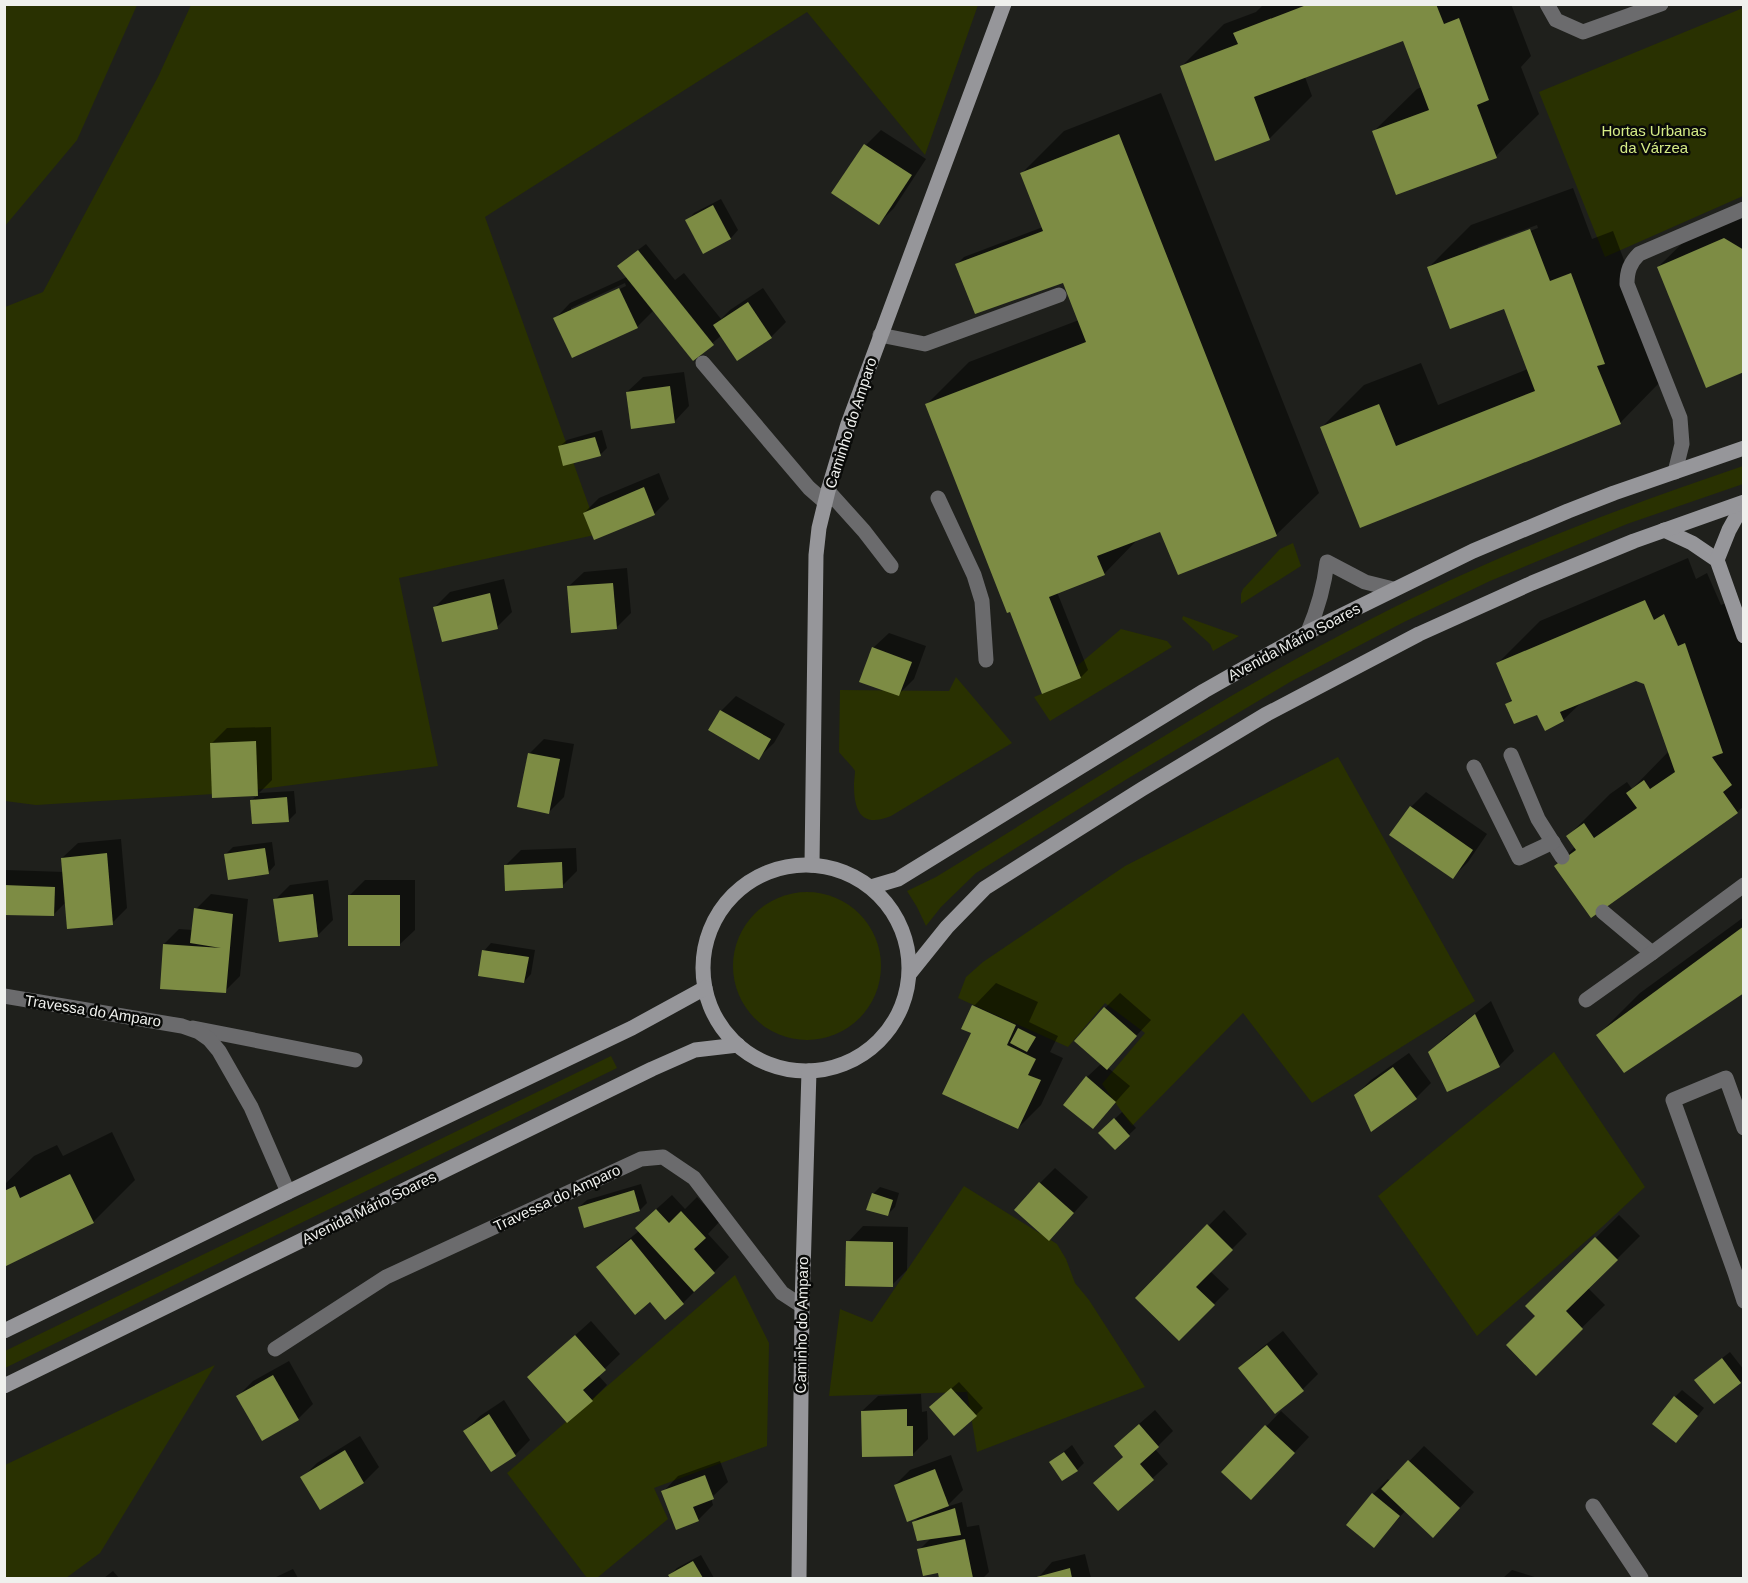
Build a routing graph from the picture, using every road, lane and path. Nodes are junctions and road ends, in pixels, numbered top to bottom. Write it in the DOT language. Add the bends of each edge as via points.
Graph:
graph roads {
  1 [pos="1004,4"];
  2 [pos="1548,4"];
  3 [pos="1661,4"];
  4 [pos="1743,209"];
  5 [pos="1059,295"];
  6 [pos="880,335"];
  7 [pos="703,363"];
  8 [pos="1743,448"];
  9 [pos="1675,472"];
  10 [pos="827,497"];
  11 [pos="938,498"];
  12 [pos="1743,503"];
  13 [pos="1664,530"];
  14 [pos="1717,560"];
  15 [pos="891,566"];
  16 [pos="1393,589"];
  17 [pos="1308,632"];
  18 [pos="1743,636"];
  19 [pos="986,660"];
  20 [pos="1511,755"];
  21 [pos="1474,767"];
  22 [pos="1553,842"];
  23 [pos="1562,857"];
  24 [pos="812,865"];
  25 [pos="1743,885"];
  26 [pos="871,887"];
  27 [pos="1603,912"];
  28 [pos="1652,953"];
  29 [pos="910,974"];
  30 [pos="705,988"];
  31 [pos="4,996"];
  32 [pos="1586,1000"];
  33 [pos="182,1026"];
  34 [pos="738,1045"];
  35 [pos="355,1060"];
  36 [pos="809,1071"];
  37 [pos="1743,1128"];
  38 [pos="288,1192"];
  39 [pos="1743,1301"];
  40 [pos="802,1306"];
  41 [pos="4,1330"];
  42 [pos="275,1349"];
  43 [pos="4,1386"];
  44 [pos="1593,1506"];
  45 [pos="799,1578"];
  46 [pos="1641,1578"];
  1 -- 6 [label="main road, Caminho do Amparo"];
  2 -- 3 [label="street" via="1556,20 1583,32"];
  4 -- 9 [label="street" via="1639,254 1626,273 1626,284 1680,418 1682,444"];
  5 -- 6 [label="street" via="925,344"];
  6 -- 10 [label="main road, Caminho do Amparo"];
  7 -- 10 [label="street" via="809,488"];
  8 -- 9 [label="main road, Avenida Mário Soares"];
  9 -- 16 [label="main road, Avenida Mário Soares" via="1568,511"];
  10 -- 15 [label="street" via="864,531"];
  10 -- 24 [label="main road, Caminho do Amparo" via="816,555"];
  11 -- 19 [label="street" via="982,601"];
  12 -- 13 [label="main road"];
  12 -- 14 [label="main road"];
  13 -- 14 [label="main road"];
  13 -- 29 [label="main road" via="1419,634 1265,715 985,888 947,927"];
  14 -- 18 [label="main road"];
  16 -- 17 [label="main road, Avenida Mário Soares"];
  16 -- 17 [label="street" via="1365,582 1327,562 1324,587"];
  17 -- 26 [label="main road, Avenida Mário Soares" via="1204,691 898,879"];
  20 -- 22 [label="street" via="1538,819"];
  21 -- 22 [label="street" via="1520,858"];
  22 -- 23 [label="street"];
  24 -- 26 [label="main road" via="833,868"];
  24 -- 30 [label="main road" via="786,867 760,876 738,891 720,911 708,935 703,961"];
  25 -- 28 [label="street"];
  26 -- 29 [label="main road" via="893,911 906,941"];
  27 -- 28 [label="street"];
  28 -- 32 [label="street"];
  29 -- 36 [label="main road" via="903,1003 889,1030 867,1052 840,1065"];
  30 -- 34 [label="main road" via="714,1016"];
  30 -- 38 [label="main road" via="632,1028"];
  31 -- 33 [label="street, Travessa do Amparo"];
  33 -- 35 [label="street, Travessa do Amparo"];
  33 -- 38 [label="street, Travessa do Amparo" via="199,1032 219,1051 251,1107"];
  34 -- 36 [label="main road" via="754,1057 781,1068"];
  34 -- 43 [label="main road, Avenida Mário Soares" via="695,1050 652,1069"];
  36 -- 40 [label="main road, Caminho do Amparo"];
  37 -- 39 [label="street" via="1726,1078 1673,1100"];
  38 -- 41 [label="main road"];
  40 -- 42 [label="street, Travessa do Amparo" via="782,1293 694,1178 663,1157 641,1159 386,1277"];
  40 -- 45 [label="main road, Caminho do Amparo"];
  44 -- 46 [label="street"];
}
